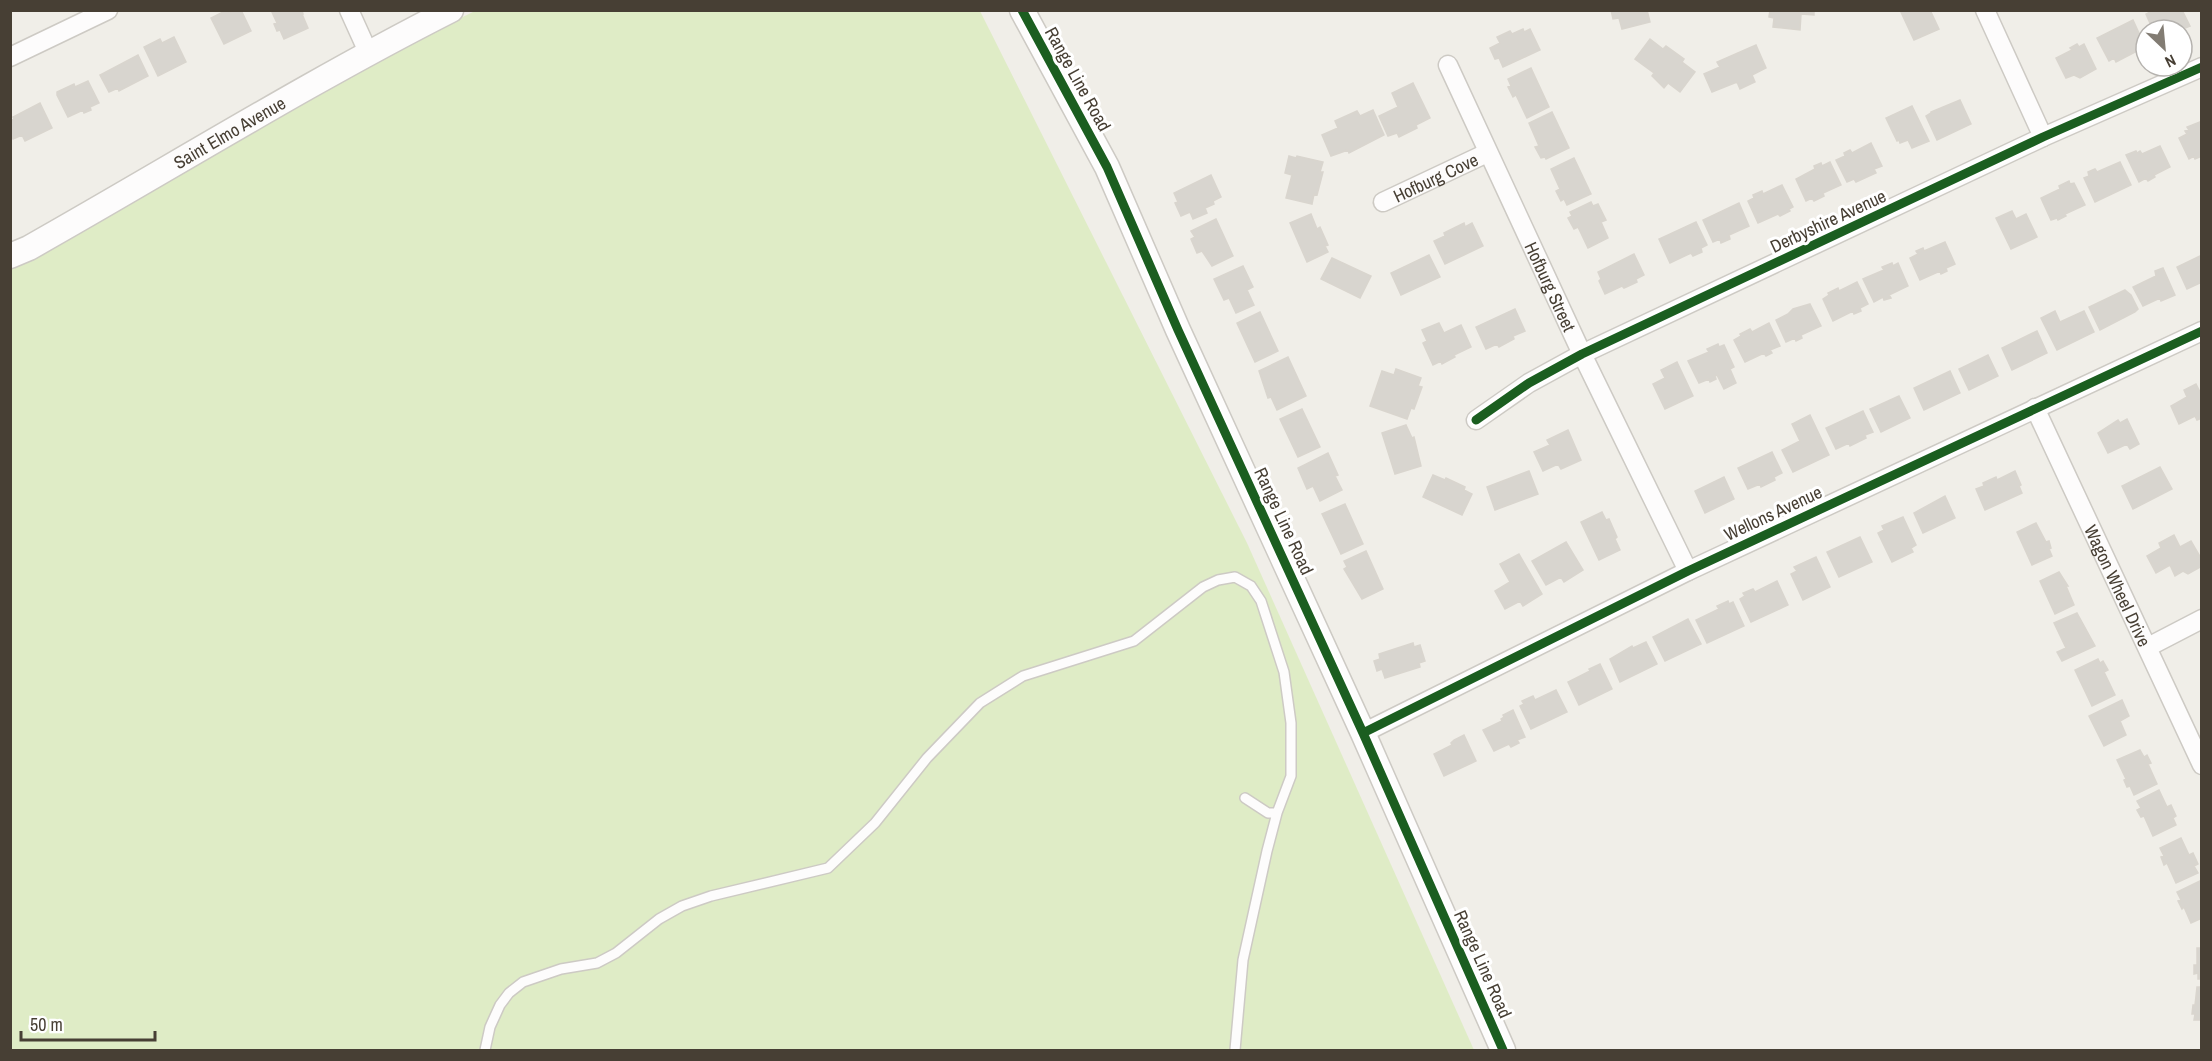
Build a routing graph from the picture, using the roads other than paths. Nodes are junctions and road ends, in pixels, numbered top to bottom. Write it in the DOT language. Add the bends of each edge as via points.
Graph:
graph roads {
  1 [pos="108,10"];
  2 [pos="349,10"];
  3 [pos="451,10"];
  4 [pos="1022,10"];
  5 [pos="1985,10"];
  6 [pos="368,52"];
  7 [pos="10,57"];
  8 [pos="1448,65"];
  9 [pos="2202,67"];
  10 [pos="2043,137"];
  11 [pos="1487,153"];
  12 [pos="1383,202"];
  13 [pos="10,256"];
  14 [pos="2202,331"];
  15 [pos="1582,354"];
  16 [pos="2035,408"];
  17 [pos="1476,420"];
  18 [pos="1688,571"];
  19 [pos="2202,619"];
  20 [pos="2148,647"];
  21 [pos="1363,733"];
  22 [pos="2202,765"];
  23 [pos="1245,798"];
  24 [pos="1277,813"];
  25 [pos="485,1050"];
  26 [pos="1235,1050"];
  27 [pos="1503,1050"];
  1 -- 7 [label="street"];
  2 -- 6 [label="street"];
  3 -- 6 [label="street, Saint Elmo Avenue"];
  4 -- 21 [label="street, Range Line Road" via="1107,168"];
  5 -- 10 [label="street"];
  6 -- 13 [label="street, Saint Elmo Avenue" via="169,169"];
  8 -- 11 [label="street, Hofburg Street"];
  9 -- 10 [label="street, Derbyshire Avenue"];
  10 -- 15 [label="street, Derbyshire Avenue"];
  11 -- 12 [label="street, Hofburg Cove"];
  11 -- 15 [label="street, Hofburg Street"];
  14 -- 16 [label="street, Wellons Avenue"];
  15 -- 17 [label="street, Derbyshire Avenue" via="1528,383"];
  15 -- 18 [label="street, Hofburg Street"];
  16 -- 18 [label="street, Wellons Avenue"];
  16 -- 20 [label="street, Wagon Wheel Drive"];
  18 -- 21 [label="street, Wellons Avenue"];
  19 -- 20 [label="street"];
  20 -- 22 [label="street, Wagon Wheel Drive"];
  21 -- 27 [label="street, Range Line Road"];
  23 -- 24 [label="lane" via="1268,813"];
  24 -- 25 [label="lane" via="1291,776 1291,723 1284,672 1261,601 1251,586 1235,577 1218,580 1203,587 1134,641 1023,676 980,703 927,758 875,823 828,868 701,899 659,919 597,963 561,969 523,982 500,1005"];
  24 -- 26 [label="lane" via="1243,960"];
}
